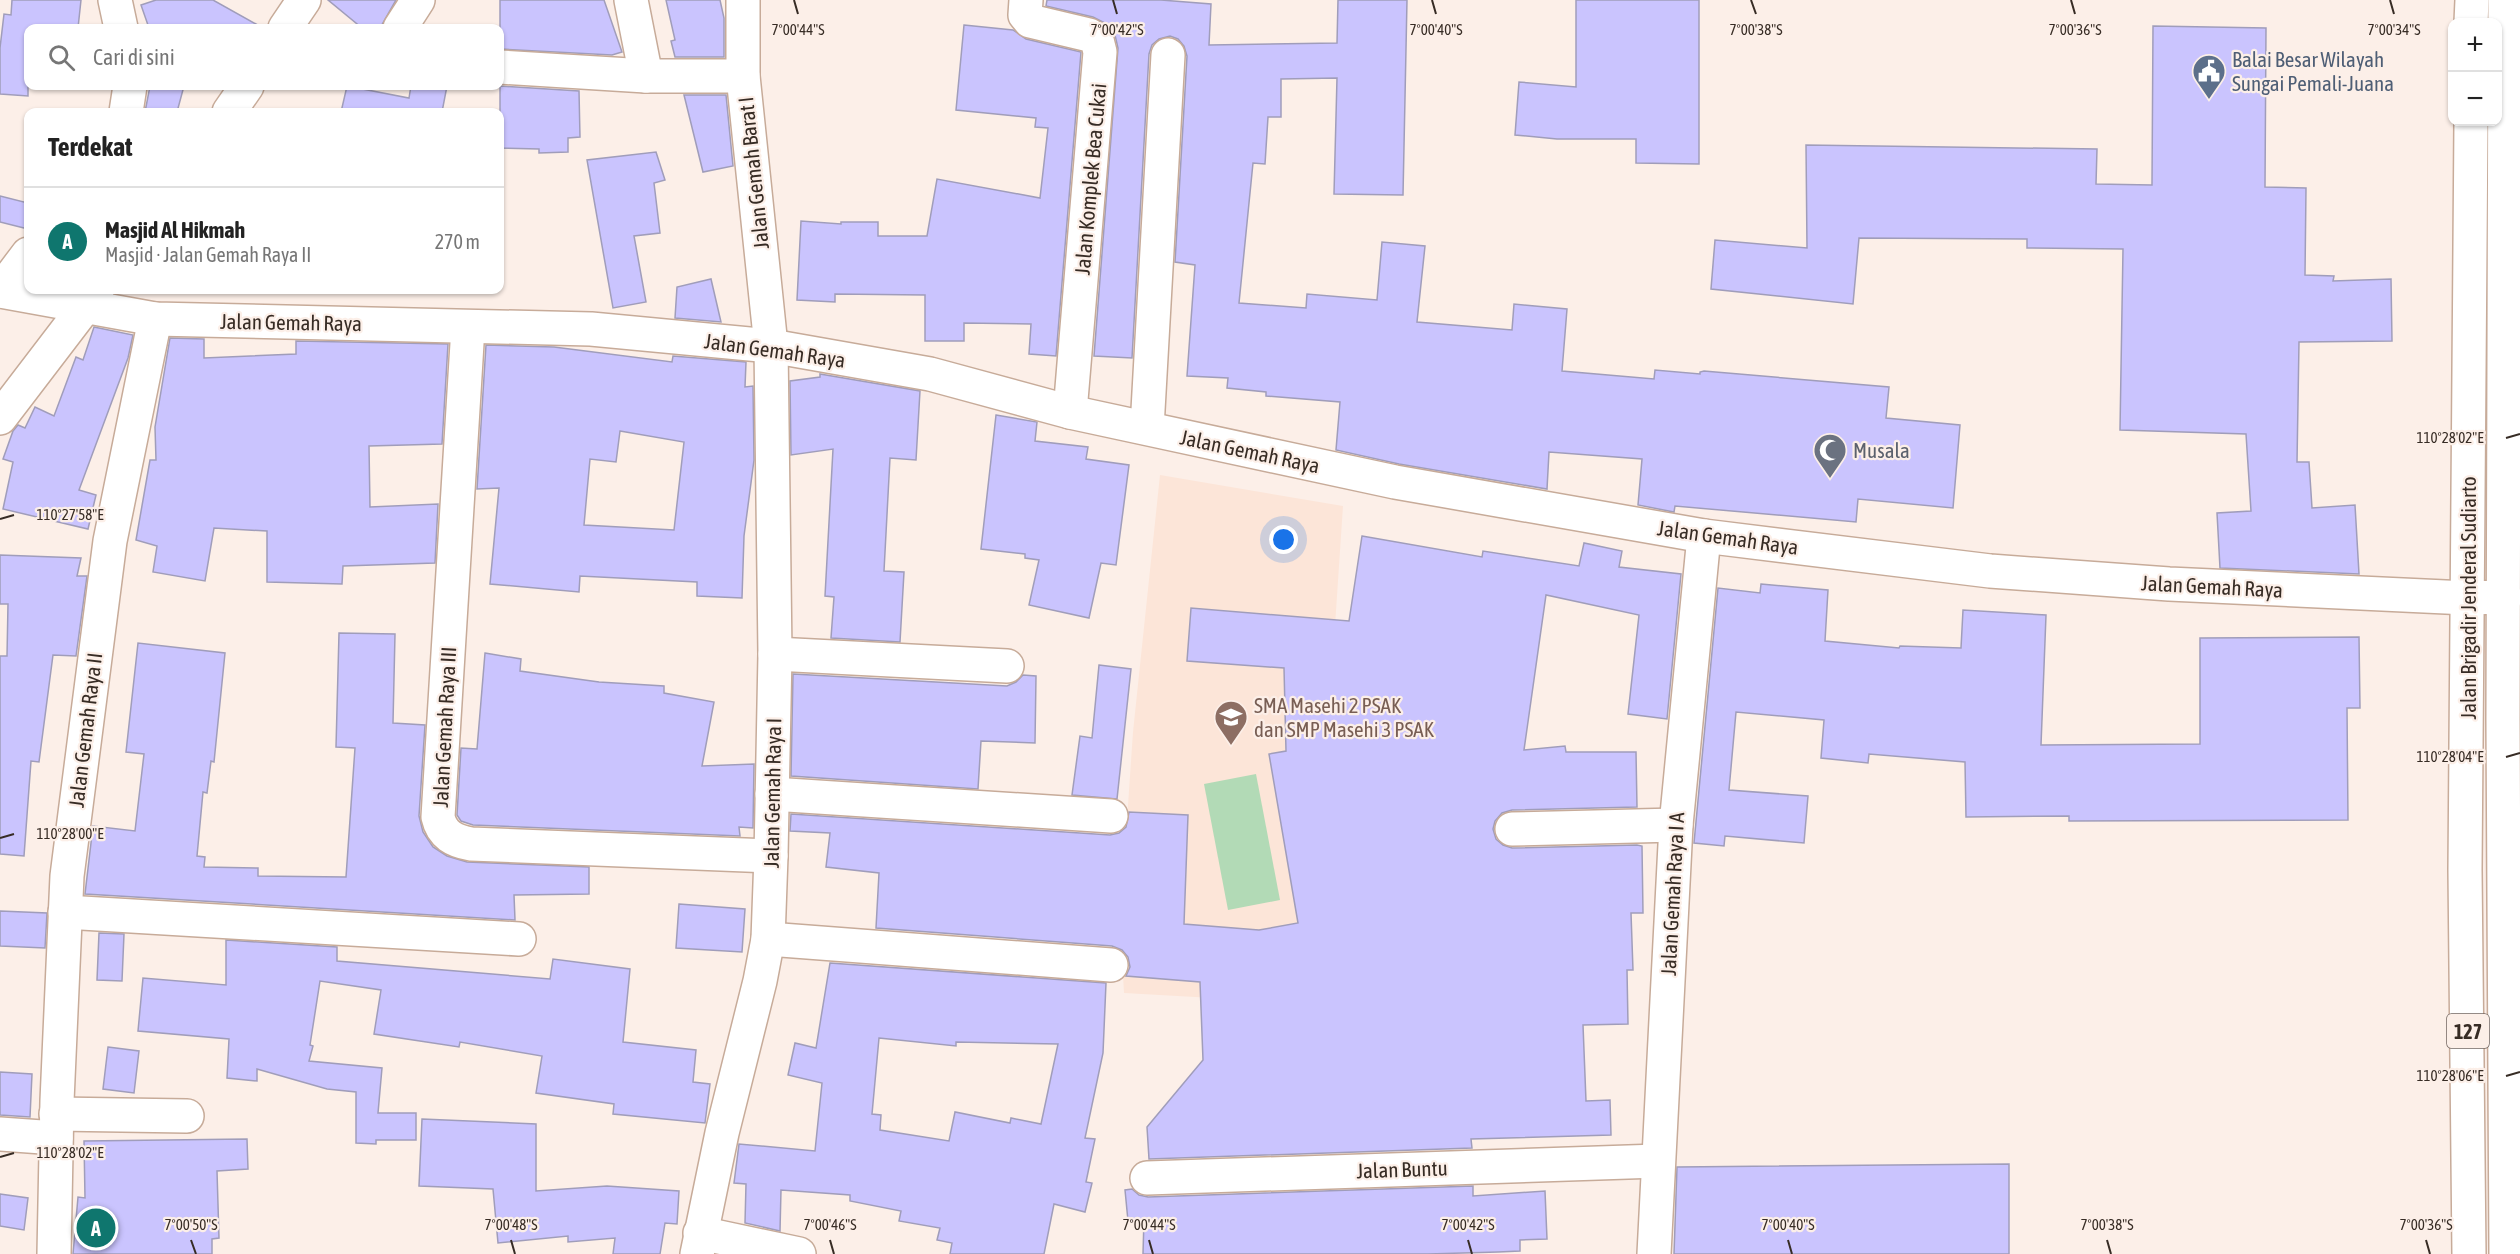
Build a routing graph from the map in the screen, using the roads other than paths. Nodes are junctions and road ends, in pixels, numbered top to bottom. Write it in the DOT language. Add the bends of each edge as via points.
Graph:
graph roads {
  1 [pos="115,0"];
  2 [pos="304,0"];
  3 [pos="418,0"];
  4 [pos="631,0"];
  5 [pos="743,0"];
  6 [pos="1026,0"];
  7 [pos="2472,0"];
  8 [pos="2505,0"];
  9 [pos="2471,18"];
  10 [pos="120,24"];
  11 [pos="288,24"];
  12 [pos="403,24"];
  13 [pos="1168,55"];
  14 [pos="504,67"];
  15 [pos="646,76"];
  16 [pos="743,76"];
  17 [pos="129,90"];
  18 [pos="244,90"];
  19 [pos="127,108"];
  20 [pos="232,108"];
  21 [pos="2471,126"];
  22 [pos="24,259"];
  23 [pos="0,291"];
  24 [pos="24,293"];
  25 [pos="39,294"];
  26 [pos="91,298"];
  27 [pos="155,319"];
  28 [pos="468,327"];
  29 [pos="771,346"];
  30 [pos="1070,412"];
  31 [pos="0,418"];
  32 [pos="1147,428"];
  33 [pos="1704,536"];
  34 [pos="2505,597"];
  35 [pos="2467,598"];
  36 [pos="775,654"];
  37 [pos="1006,666"];
  38 [pos="2466,667"];
  39 [pos="2511,668"];
  40 [pos="772,794"];
  41 [pos="1111,816"];
  42 [pos="1676,825"];
  43 [pos="1512,829"];
  44 [pos="771,856"];
  45 [pos="65,912"];
  46 [pos="519,939"];
  47 [pos="768,939"];
  48 [pos="1111,965"];
  49 [pos="188,1116"];
  50 [pos="56,1126"];
  51 [pos="0,1134"];
  52 [pos="1658,1161"];
  53 [pos="1147,1178"];
  54 [pos="698,1243"];
  55 [pos="54,1254"];
  56 [pos="800,1254"];
  57 [pos="1654,1254"];
  58 [pos="2469,1254"];
  59 [pos="2506,1254"];
  1 -- 10 [label="street"];
  2 -- 11 [label="street"];
  3 -- 12 [label="street"];
  4 -- 15 [label="street"];
  5 -- 16 [label="street, Jalan Gemah Barat I"];
  6 -- 30 [label="street, Jalan Komplek Bea Cukai" via="1025,15 1030,21 1089,35 1097,40 1101,52"];
  7 -- 9 [label="street"];
  8 -- 34 [label="street, Jalan Brigadir Jenderal Sudiarto / 127"];
  13 -- 32 [label="street"];
  14 -- 15 [label="street"];
  15 -- 16 [label="street"];
  16 -- 29 [label="street, Jalan Gemah Barat I"];
  17 -- 19 [label="street"];
  18 -- 20 [label="street"];
  21 -- 35 [label="street, Jalan Brigadir Jenderal Sudiarto / 127"];
  22 -- 23 [label="street"];
  23 -- 24 [label="street, Jalan Gemah Raya"];
  25 -- 26 [label="street, Jalan Gemah Raya"];
  26 -- 27 [label="street, Jalan Gemah Raya"];
  26 -- 31 [label="street"];
  27 -- 28 [label="street, Jalan Gemah Raya"];
  27 -- 45 [label="street, Jalan Gemah Raya II" via="110,541"];
  28 -- 29 [label="street, Jalan Gemah Raya" via="591,329"];
  28 -- 44 [label="street, Jalan Gemah Raya III" via="440,826 452,839 471,844"];
  29 -- 30 [label="street, Jalan Gemah Raya" via="930,374"];
  29 -- 36 [label="street, Jalan Gemah Raya I"];
  30 -- 32 [label="street, Jalan Gemah Raya"];
  32 -- 33 [label="street, Jalan Gemah Raya" via="1395,482"];
  33 -- 35 [label="street, Jalan Gemah Raya" via="1990,571"];
  33 -- 42 [label="street, Jalan Gemah Raya I A"];
  34 -- 35 [label="street, Jalan Gemah Raya"];
  34 -- 39 [label="street, Jalan Brigadir Jenderal Sudiarto / 127"];
  35 -- 38 [label="street, Jalan Brigadir Jenderal Sudiarto / 127"];
  36 -- 37 [label="street"];
  36 -- 40 [label="street, Jalan Gemah Raya I"];
  38 -- 39 [label="street"];
  38 -- 58 [label="street, Jalan Brigadir Jenderal Sudiarto / 127"];
  39 -- 59 [label="street, Jalan Brigadir Jenderal Sudiarto / 127"];
  40 -- 41 [label="street"];
  40 -- 44 [label="street, Jalan Gemah Raya I"];
  42 -- 43 [label="street"];
  42 -- 52 [label="street, Jalan Gemah Raya I A"];
  44 -- 47 [label="street, Jalan Gemah Raya I"];
  45 -- 46 [label="street"];
  45 -- 50 [label="street, Jalan Gemah Raya II"];
  47 -- 48 [label="street"];
  47 -- 54 [label="street, Jalan Gemah Raya I"];
  49 -- 50 [label="street"];
  50 -- 51 [label="street"];
  50 -- 55 [label="street, Jalan Gemah Raya II"];
  52 -- 53 [label="street, Jalan Buntu"];
  52 -- 57 [label="street, Jalan Gemah Raya I A"];
  54 -- 56 [label="street"];
}
